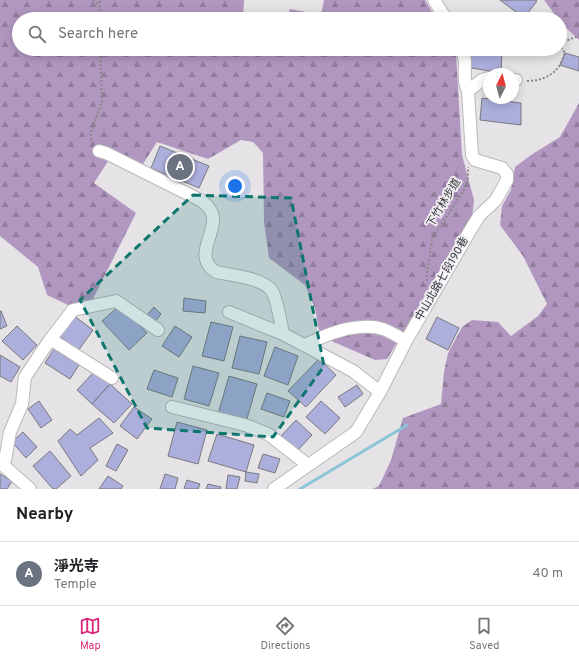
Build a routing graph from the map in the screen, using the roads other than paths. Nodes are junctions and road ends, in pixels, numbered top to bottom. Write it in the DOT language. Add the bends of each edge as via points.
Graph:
graph roads {
  1 [pos="434,0"];
  2 [pos="442,12"];
  3 [pos="464,56"];
  4 [pos="483,80"];
  5 [pos="468,91"];
  6 [pos="99,151"];
  7 [pos="229,312"];
  8 [pos="158,330"];
  9 [pos="283,334"];
  10 [pos="49,341"];
  11 [pos="406,341"];
  12 [pos="304,345"];
  13 [pos="112,378"];
  14 [pos="380,392"];
  15 [pos="172,407"];
  16 [pos="308,465"];
  17 [pos="291,477"];
  18 [pos="30,489"];
  19 [pos="274,489"];
  20 [pos="293,489"];
  1 -- 2 [label="street"];
  3 -- 5 [label="street, 中山北路七段190巷" via="464,79"];
  4 -- 5 [label="street"];
  5 -- 11 [label="street, 中山北路七段190巷" via="472,155 475,160 502,168 507,174 507,180 496,200 479,216"];
  6 -- 9 [label="street" via="208,206 213,218 205,256 209,265 216,272 251,279 267,286 275,299"];
  7 -- 9 [label="street"];
  8 -- 10 [label="street" via="116,301 73,310"];
  9 -- 12 [label="street"];
  10 -- 13 [label="street" via="55,342"];
  10 -- 18 [label="street" via="25,377 22,404 10,432 4,466"];
  11 -- 12 [label="street" via="384,329 360,327 337,331"];
  11 -- 14 [label="street, 中山北路七段190巷"];
  12 -- 14 [label="street" via="353,371"];
  14 -- 16 [label="street, 中山北路七段190巷" via="356,432"];
  15 -- 16 [label="street" via="244,425 268,434"];
  16 -- 17 [label="street, 中山北路七段190巷"];
  17 -- 19 [label="street, 中山北路七段190巷"];
  17 -- 20 [label="street"];
}
